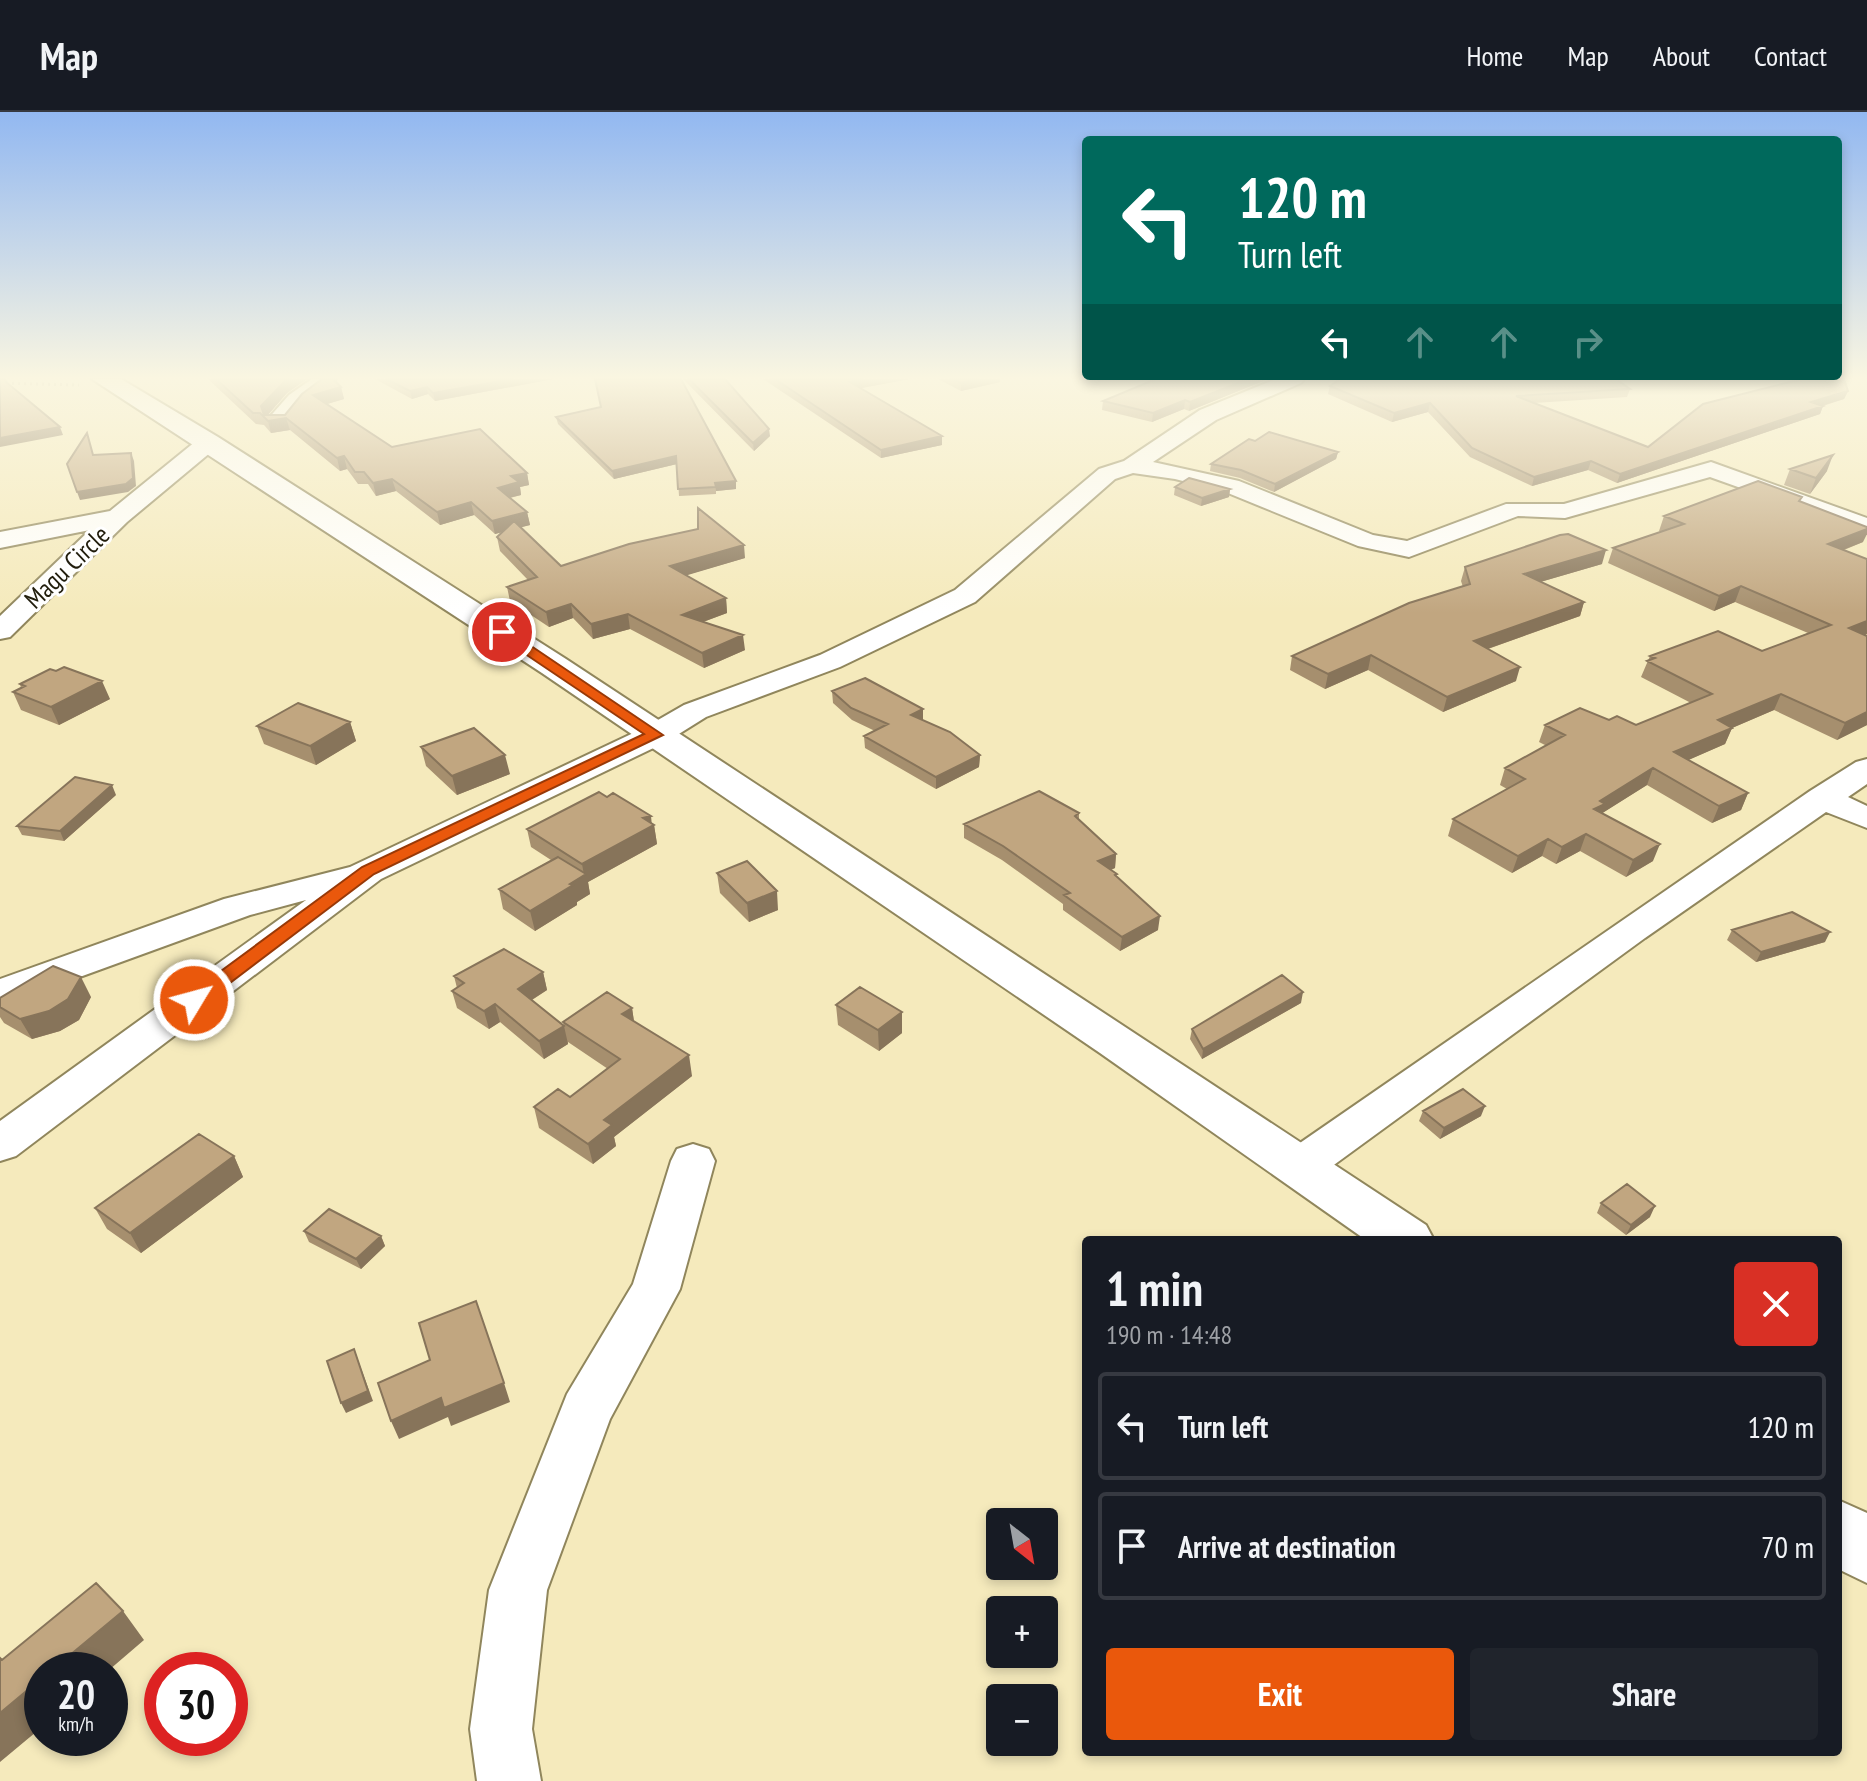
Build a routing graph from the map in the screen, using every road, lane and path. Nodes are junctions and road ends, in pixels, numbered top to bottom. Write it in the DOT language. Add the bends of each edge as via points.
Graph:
graph roads {
  1 [pos="191,457"];
  2 [pos="232,457"];
  3 [pos="1146,457"];
  4 [pos="1132,466"];
  5 [pos="118,517"];
  6 [pos="1867,526"];
  7 [pos="0,540"];
  8 [pos="0,631"];
  9 [pos="655,735"];
  10 [pos="1867,769"];
  11 [pos="1822,798"];
  12 [pos="1867,818"];
  13 [pos="368,871"];
  14 [pos="0,993"];
  15 [pos="0,1144"];
  16 [pos="693,1161"];
  17 [pos="1300,1166"];
  18 [pos="1401,1236"];
  19 [pos="1842,1534"];
  20 [pos="1867,1551"];
  21 [pos="509,1781"];
  1 -- 5 [label="street, Magu Circle"];
  2 -- 9 [label="main road"];
  3 -- 4 [label="street"];
  4 -- 6 [label="street" via="1231,486 1367,541 1409,549 1515,509 1565,511 1711,469"];
  4 -- 9 [label="street" via="1107,474 965,596 830,661 695,711"];
  5 -- 7 [label="street"];
  5 -- 8 [label="street, Magu Circle"];
  9 -- 13 [label="street"];
  9 -- 17 [label="main road"];
  10 -- 11 [label="street"];
  11 -- 12 [label="street"];
  11 -- 17 [label="street"];
  13 -- 14 [label="street" via="237,907"];
  13 -- 15 [label="street"];
  16 -- 21 [label="street" via="656,1289 586,1411 518,1590 501,1729"];
  17 -- 18 [label="main road"];
  19 -- 20 [label="main road"];
}
